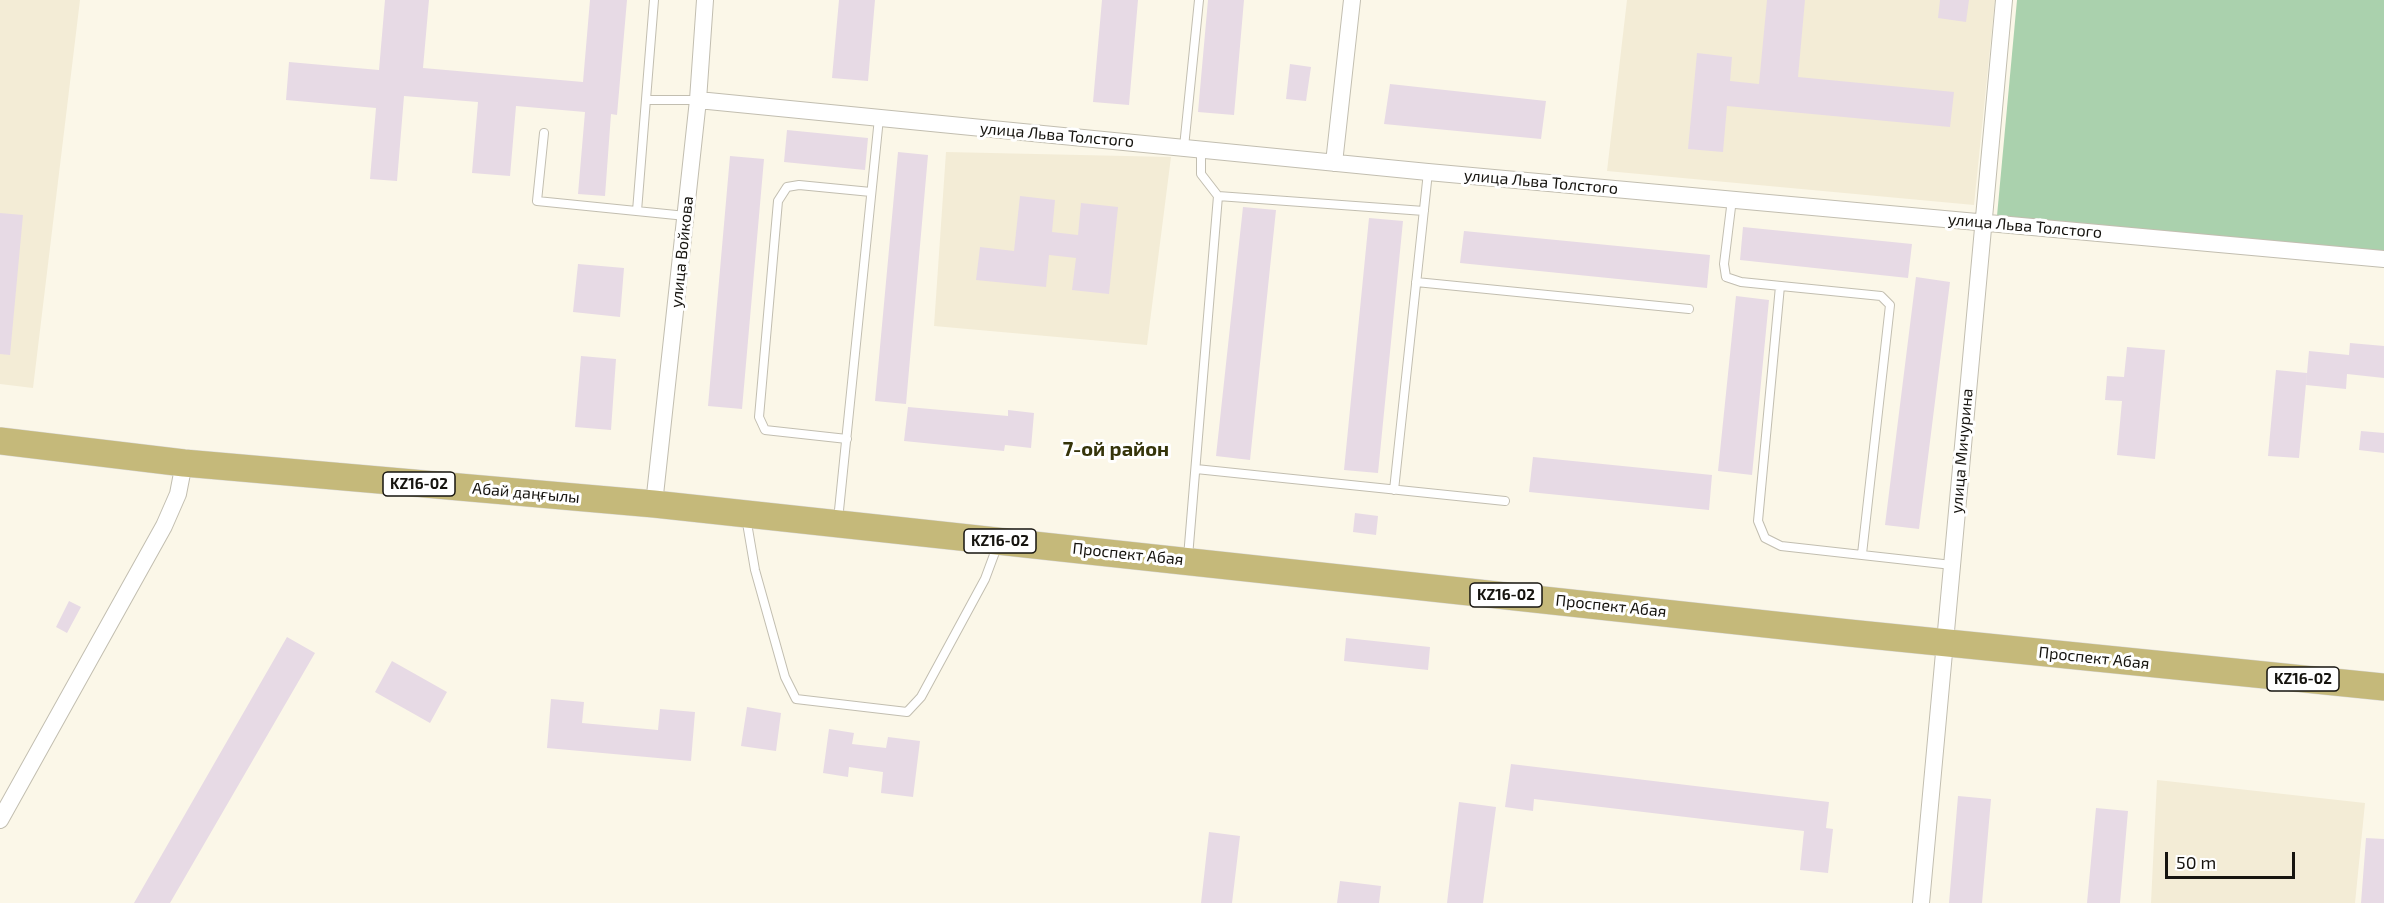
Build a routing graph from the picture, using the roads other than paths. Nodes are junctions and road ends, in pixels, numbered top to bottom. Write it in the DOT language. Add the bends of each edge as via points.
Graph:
graph roads {
  1 [pos="654,0"];
  2 [pos="705,0"];
  3 [pos="1199,0"];
  4 [pos="1352,0"];
  5 [pos="2004,0"];
  6 [pos="646,100"];
  7 [pos="698,100"];
  8 [pos="879,118"];
  9 [pos="544,133"];
  10 [pos="1184,147"];
  11 [pos="1202,148"];
  12 [pos="1334,163"];
  13 [pos="1428,172"];
  14 [pos="871,192"];
  15 [pos="1218,196"];
  16 [pos="1732,199"];
  17 [pos="637,211"];
  18 [pos="1424,211"];
  19 [pos="686,216"];
  20 [pos="1983,222"];
  21 [pos="2384,259"];
  22 [pos="1416,282"];
  23 [pos="1780,286"];
  24 [pos="1689,309"];
  25 [pos="847,439"];
  26 [pos="0,441"];
  27 [pos="184,463"];
  28 [pos="1196,468"];
  29 [pos="1394,490"];
  30 [pos="1505,501"];
  31 [pos="654,504"];
  32 [pos="746,514"];
  33 [pos="838,523"];
  34 [pos="1000,541"];
  35 [pos="1862,554"];
  36 [pos="1188,560"];
  37 [pos="1952,565"];
  38 [pos="1944,642"];
  39 [pos="2384,687"];
  40 [pos="0,820"];
  41 [pos="1921,903"];
  1 -- 6 [label="lane"];
  2 -- 7 [label="street, улица Войкова"];
  3 -- 10 [label="lane"];
  4 -- 12 [label="street"];
  5 -- 20 [label="street, улица Мичурина"];
  6 -- 7 [label="lane"];
  6 -- 17 [label="lane"];
  7 -- 8 [label="street, улица Льва Толстого"];
  7 -- 19 [label="street, улица Войкова"];
  8 -- 10 [label="street, улица Льва Толстого"];
  8 -- 14 [label="lane"];
  9 -- 17 [label="lane" via="537,201"];
  10 -- 11 [label="street, улица Льва Толстого"];
  11 -- 12 [label="street, улица Льва Толстого"];
  11 -- 15 [label="lane" via="1201,174"];
  12 -- 13 [label="street, улица Льва Толстого"];
  13 -- 16 [label="street, улица Льва Толстого"];
  13 -- 18 [label="lane"];
  14 -- 25 [label="lane"];
  14 -- 25 [label="lane" via="799,185 787,187 778,201 759,417 765,430"];
  15 -- 18 [label="lane"];
  15 -- 28 [label="lane"];
  16 -- 20 [label="street, улица Льва Толстого"];
  16 -- 23 [label="lane" via="1726,277"];
  17 -- 19 [label="lane"];
  18 -- 22 [label="lane"];
  19 -- 31 [label="street, улица Войкова"];
  20 -- 21 [label="street, улица Льва Толстого"];
  20 -- 37 [label="street, улица Мичурина"];
  22 -- 24 [label="lane"];
  22 -- 29 [label="lane"];
  23 -- 35 [label="lane" via="1758,521 1765,538 1781,546"];
  23 -- 35 [label="lane" via="1881,296 1890,305"];
  25 -- 33 [label="lane"];
  26 -- 27 [label="main road, Абай даңғылы / KZ16-02"];
  27 -- 31 [label="main road, Абай даңғылы / KZ16-02"];
  27 -- 40 [label="street" via="178,494 164,526"];
  28 -- 29 [label="lane"];
  28 -- 36 [label="lane"];
  29 -- 30 [label="lane"];
  31 -- 32 [label="main road, Абай даңғылы / KZ16-02"];
  32 -- 33 [label="main road, Абай даңғылы / KZ16-02"];
  32 -- 34 [label="lane" via="753,563 785,677 796,699 907,712 921,697 985,579"];
  33 -- 34 [label="main road, Проспект Абая / KZ16-02"];
  34 -- 36 [label="main road, Проспект Абая / KZ16-02"];
  35 -- 37 [label="lane"];
  36 -- 38 [label="main road, Проспект Абая / KZ16-02"];
  37 -- 38 [label="street, улица Мичурина"];
  38 -- 39 [label="main road, Проспект Абая / KZ16-02"];
  38 -- 41 [label="street, улица Мичурина"];
}
